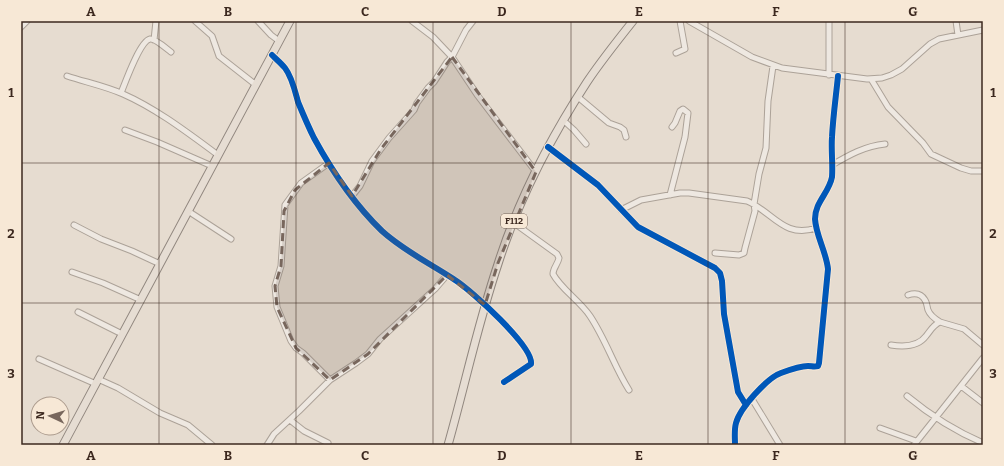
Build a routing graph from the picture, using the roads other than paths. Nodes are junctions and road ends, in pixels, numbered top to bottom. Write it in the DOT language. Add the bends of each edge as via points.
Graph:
graph roads {
  1 [pos="27,21"];
  2 [pos="156,21"];
  3 [pos="195,21"];
  4 [pos="258,21"];
  5 [pos="290,21"];
  6 [pos="412,21"];
  7 [pos="473,21"];
  8 [pos="633,21"];
  9 [pos="680,21"];
  10 [pos="689,21"];
  11 [pos="829,21"];
  12 [pos="956,21"];
  13 [pos="21,27"];
  14 [pos="983,30"];
  15 [pos="958,35"];
  16 [pos="154,40"];
  17 [pos="279,41"];
  18 [pos="171,52"];
  19 [pos="676,53"];
  20 [pos="272,55"];
  21 [pos="452,57"];
  22 [pos="774,66"];
  23 [pos="829,75"];
  24 [pos="67,76"];
  25 [pos="838,76"];
  26 [pos="871,79"];
  27 [pos="256,85"];
  28 [pos="121,93"];
  29 [pos="578,97"];
  30 [pos="563,120"];
  31 [pos="672,126"];
  32 [pos="125,130"];
  33 [pos="626,137"];
  34 [pos="586,144"];
  35 [pos="885,144"];
  36 [pos="548,146"];
  37 [pos="218,155"];
  38 [pos="329,163"];
  39 [pos="832,165"];
  40 [pos="212,166"];
  41 [pos="983,171"];
  42 [pos="536,172"];
  43 [pos="670,195"];
  44 [pos="352,196"];
  45 [pos="754,204"];
  46 [pos="621,210"];
  47 [pos="188,211"];
  48 [pos="514,223"];
  49 [pos="74,225"];
  50 [pos="816,228"];
  51 [pos="231,239"];
  52 [pos="715,253"];
  53 [pos="160,264"];
  54 [pos="72,272"];
  55 [pos="447,275"];
  56 [pos="908,295"];
  57 [pos="141,300"];
  58 [pos="485,305"];
  59 [pos="78,312"];
  60 [pos="940,322"];
  61 [pos="122,334"];
  62 [pos="891,345"];
  63 [pos="983,345"];
  64 [pos="983,358"];
  65 [pos="39,359"];
  66 [pos="330,380"];
  67 [pos="97,381"];
  68 [pos="504,382"];
  69 [pos="961,386"];
  70 [pos="629,390"];
  71 [pos="907,396"];
  72 [pos="752,399"];
  73 [pos="983,403"];
  74 [pos="746,405"];
  75 [pos="936,418"];
  76 [pos="290,420"];
  77 [pos="880,428"];
  78 [pos="328,443"];
  79 [pos="915,443"];
  80 [pos="983,443"];
  81 [pos="63,445"];
  82 [pos="212,445"];
  83 [pos="267,445"];
  84 [pos="448,445"];
  85 [pos="735,445"];
  86 [pos="780,445"];
  1 -- 13 [label="street"];
  2 -- 16 [label="street"];
  3 -- 27 [label="street" via="212,36 220,56"];
  4 -- 17 [label="street"];
  5 -- 17 [label="main road"];
  6 -- 21 [label="street" via="433,37"];
  7 -- 21 [label="street"];
  8 -- 29 [label="main road, F112"];
  9 -- 19 [label="street" via="685,49"];
  10 -- 22 [label="street" via="752,57"];
  11 -- 23 [label="street"];
  12 -- 15 [label="street"];
  14 -- 15 [label="street"];
  15 -- 26 [label="street" via="939,39 930,44 902,69 891,75"];
  16 -- 18 [label="street"];
  16 -- 28 [label="street" via="146,41 141,48"];
  17 -- 20 [label="main road"];
  20 -- 27 [label="main road"];
  20 -- 38 [label="street" via="290,76 301,109"];
  21 -- 42 [label="street" via="478,96"];
  21 -- 44 [label="street" via="414,110 380,149"];
  22 -- 23 [label="street"];
  22 -- 45 [label="street" via="768,101 766,148"];
  23 -- 25 [label="street"];
  24 -- 28 [label="street"];
  25 -- 26 [label="street"];
  25 -- 39 [label="street"];
  26 -- 41 [label="street" via="888,107 931,154 961,168"];
  27 -- 37 [label="main road"];
  28 -- 37 [label="street"];
  29 -- 30 [label="main road, F112"];
  29 -- 33 [label="street" via="609,123 624,130"];
  30 -- 34 [label="street"];
  30 -- 36 [label="main road, F112"];
  31 -- 43 [label="street" via="680,111 687,111 685,137"];
  32 -- 40 [label="street"];
  35 -- 39 [label="street" via="858,151"];
  36 -- 42 [label="main road, F112"];
  36 -- 46 [label="street" via="598,185"];
  37 -- 40 [label="main road"];
  38 -- 44 [label="street"];
  38 -- 66 [label="street" via="301,183 285,205 281,266 275,286 277,307 296,348"];
  39 -- 50 [label="street" via="830,185 816,209"];
  40 -- 47 [label="main road"];
  42 -- 48 [label="main road, F112"];
  43 -- 45 [label="street" via="689,193"];
  43 -- 46 [label="street" via="641,200"];
  44 -- 55 [label="street" via="382,231"];
  45 -- 50 [label="street" via="777,223 787,227 807,232"];
  45 -- 52 [label="street" via="755,211 744,252 738,255"];
  46 -- 74 [label="street" via="638,227 720,273 724,314 738,392"];
  47 -- 51 [label="street"];
  47 -- 53 [label="main road"];
  48 -- 58 [label="main road, F112"];
  48 -- 70 [label="street" via="560,258 553,269 553,274 590,316"];
  49 -- 53 [label="street" via="100,239"];
  50 -- 72 [label="street" via="828,269 818,366 802,366 780,373 763,385"];
  53 -- 57 [label="main road"];
  54 -- 57 [label="street"];
  55 -- 58 [label="street"];
  55 -- 66 [label="street" via="380,339 368,354"];
  56 -- 60 [label="street" via="921,296 932,316"];
  57 -- 61 [label="main road"];
  58 -- 68 [label="street" via="513,333 531,361 528,368"];
  58 -- 84 [label="main road, F112"];
  59 -- 61 [label="street"];
  60 -- 62 [label="street" via="935,324 919,343"];
  60 -- 63 [label="street" via="964,329"];
  61 -- 67 [label="main road"];
  64 -- 69 [label="street"];
  65 -- 67 [label="street"];
  66 -- 76 [label="street"];
  67 -- 81 [label="main road"];
  67 -- 82 [label="street" via="118,388 160,413 188,425"];
  69 -- 73 [label="street"];
  69 -- 75 [label="street"];
  71 -- 75 [label="street"];
  72 -- 74 [label="street"];
  72 -- 86 [label="street"];
  74 -- 85 [label="street" via="736,423"];
  75 -- 79 [label="street"];
  75 -- 80 [label="street"];
  76 -- 78 [label="street" via="304,431"];
  76 -- 83 [label="street" via="274,434"];
  77 -- 79 [label="street"];
}
